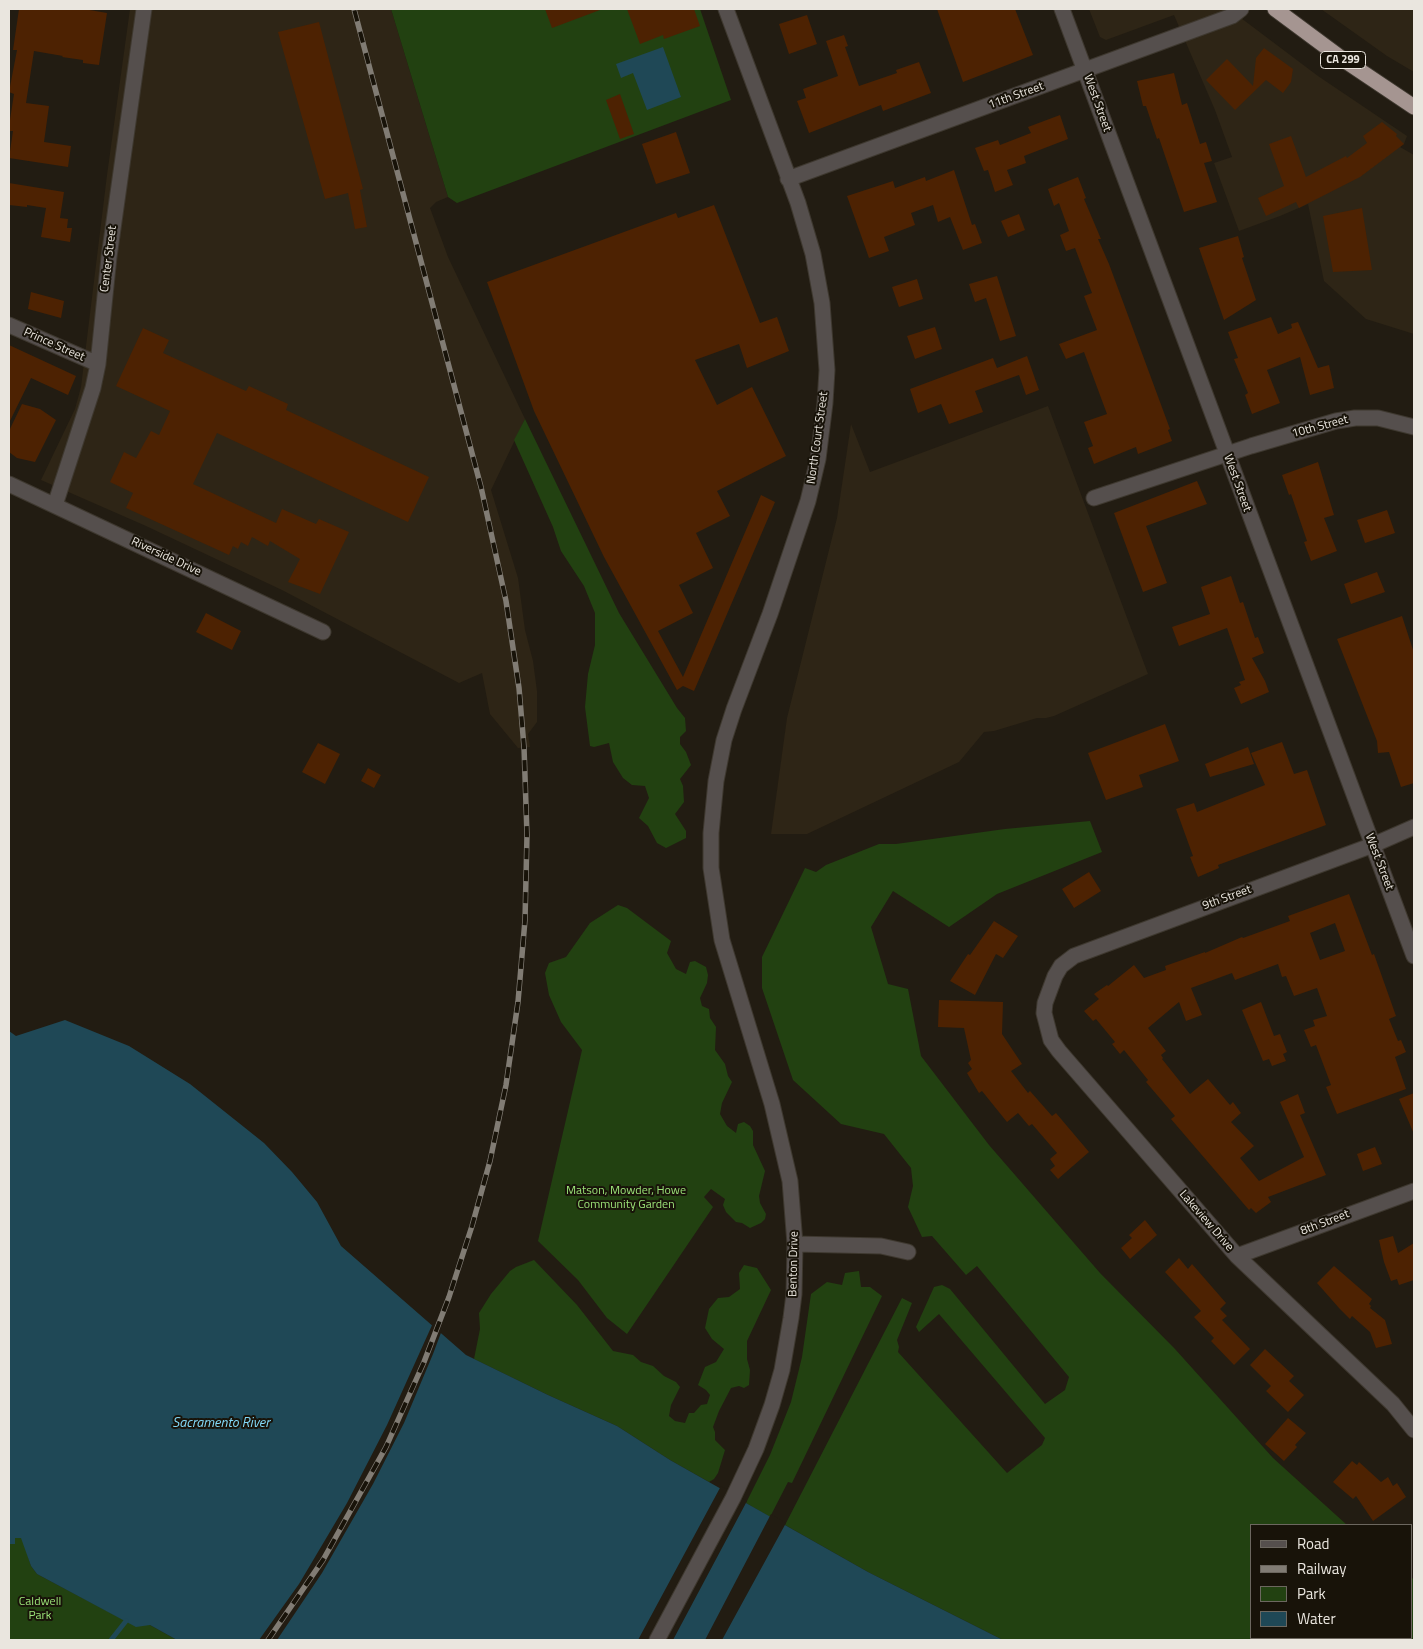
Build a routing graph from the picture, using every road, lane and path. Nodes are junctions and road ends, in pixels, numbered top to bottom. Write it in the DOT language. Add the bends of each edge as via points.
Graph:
graph roads {
  1 [pos="144,9"];
  2 [pos="726,9"];
  3 [pos="1062,9"];
  4 [pos="1241,9"];
  5 [pos="1275,9"];
  6 [pos="1084,70"];
  7 [pos="1414,107"];
  8 [pos="788,179"];
  9 [pos="9,325"];
  10 [pos="98,364"];
  11 [pos="1414,427"];
  12 [pos="1227,456"];
  13 [pos="9,484"];
  14 [pos="1094,498"];
  15 [pos="55,505"];
  16 [pos="323,632"];
  17 [pos="1414,827"];
  18 [pos="1373,844"];
  19 [pos="711,868"];
  20 [pos="1414,956"];
  21 [pos="1051,984"];
  22 [pos="1414,1191"];
  23 [pos="796,1244"];
  24 [pos="908,1252"];
  25 [pos="1237,1256"];
  26 [pos="1414,1430"];
  27 [pos="657,1640"];
  1 -- 10 [label="street, Center Street" via="109,257"];
  2 -- 8 [label="street, North Court Street"];
  3 -- 6 [label="street, West Street"];
  4 -- 6 [label="street, 11th Street" via="1232,16"];
  5 -- 7 [label="highway, CA 299"];
  6 -- 8 [label="street, 11th Street"];
  6 -- 12 [label="street, West Street"];
  8 -- 19 [label="street, North Court Street" via="804,221 819,280 827,370 825,403 818,458 800,529 724,740 716,781"];
  9 -- 10 [label="street, Prince Street"];
  10 -- 15 [label="street, Center Street"];
  11 -- 12 [label="street, 10th Street" via="1384,419 1354,418 1320,425"];
  12 -- 14 [label="street, 10th Street"];
  12 -- 18 [label="street, West Street"];
  13 -- 15 [label="street, Riverside Drive"];
  15 -- 16 [label="street, Riverside Drive"];
  17 -- 18 [label="street, 9th Street"];
  18 -- 20 [label="street, West Street"];
  18 -- 21 [label="street, 9th Street" via="1074,956 1061,966"];
  19 -- 23 [label="street, Benton Drive" via="727,960 782,1142 791,1188"];
  21 -- 25 [label="street, Lakeview Drive" via="1044,1013 1046,1027 1059,1052"];
  22 -- 25 [label="street, 8th Street"];
  23 -- 24 [label="street" via="881,1246"];
  23 -- 27 [label="street, Benton Drive" via="787,1345 756,1449"];
  25 -- 26 [label="street, Lakeview Drive" via="1393,1404"];
}
